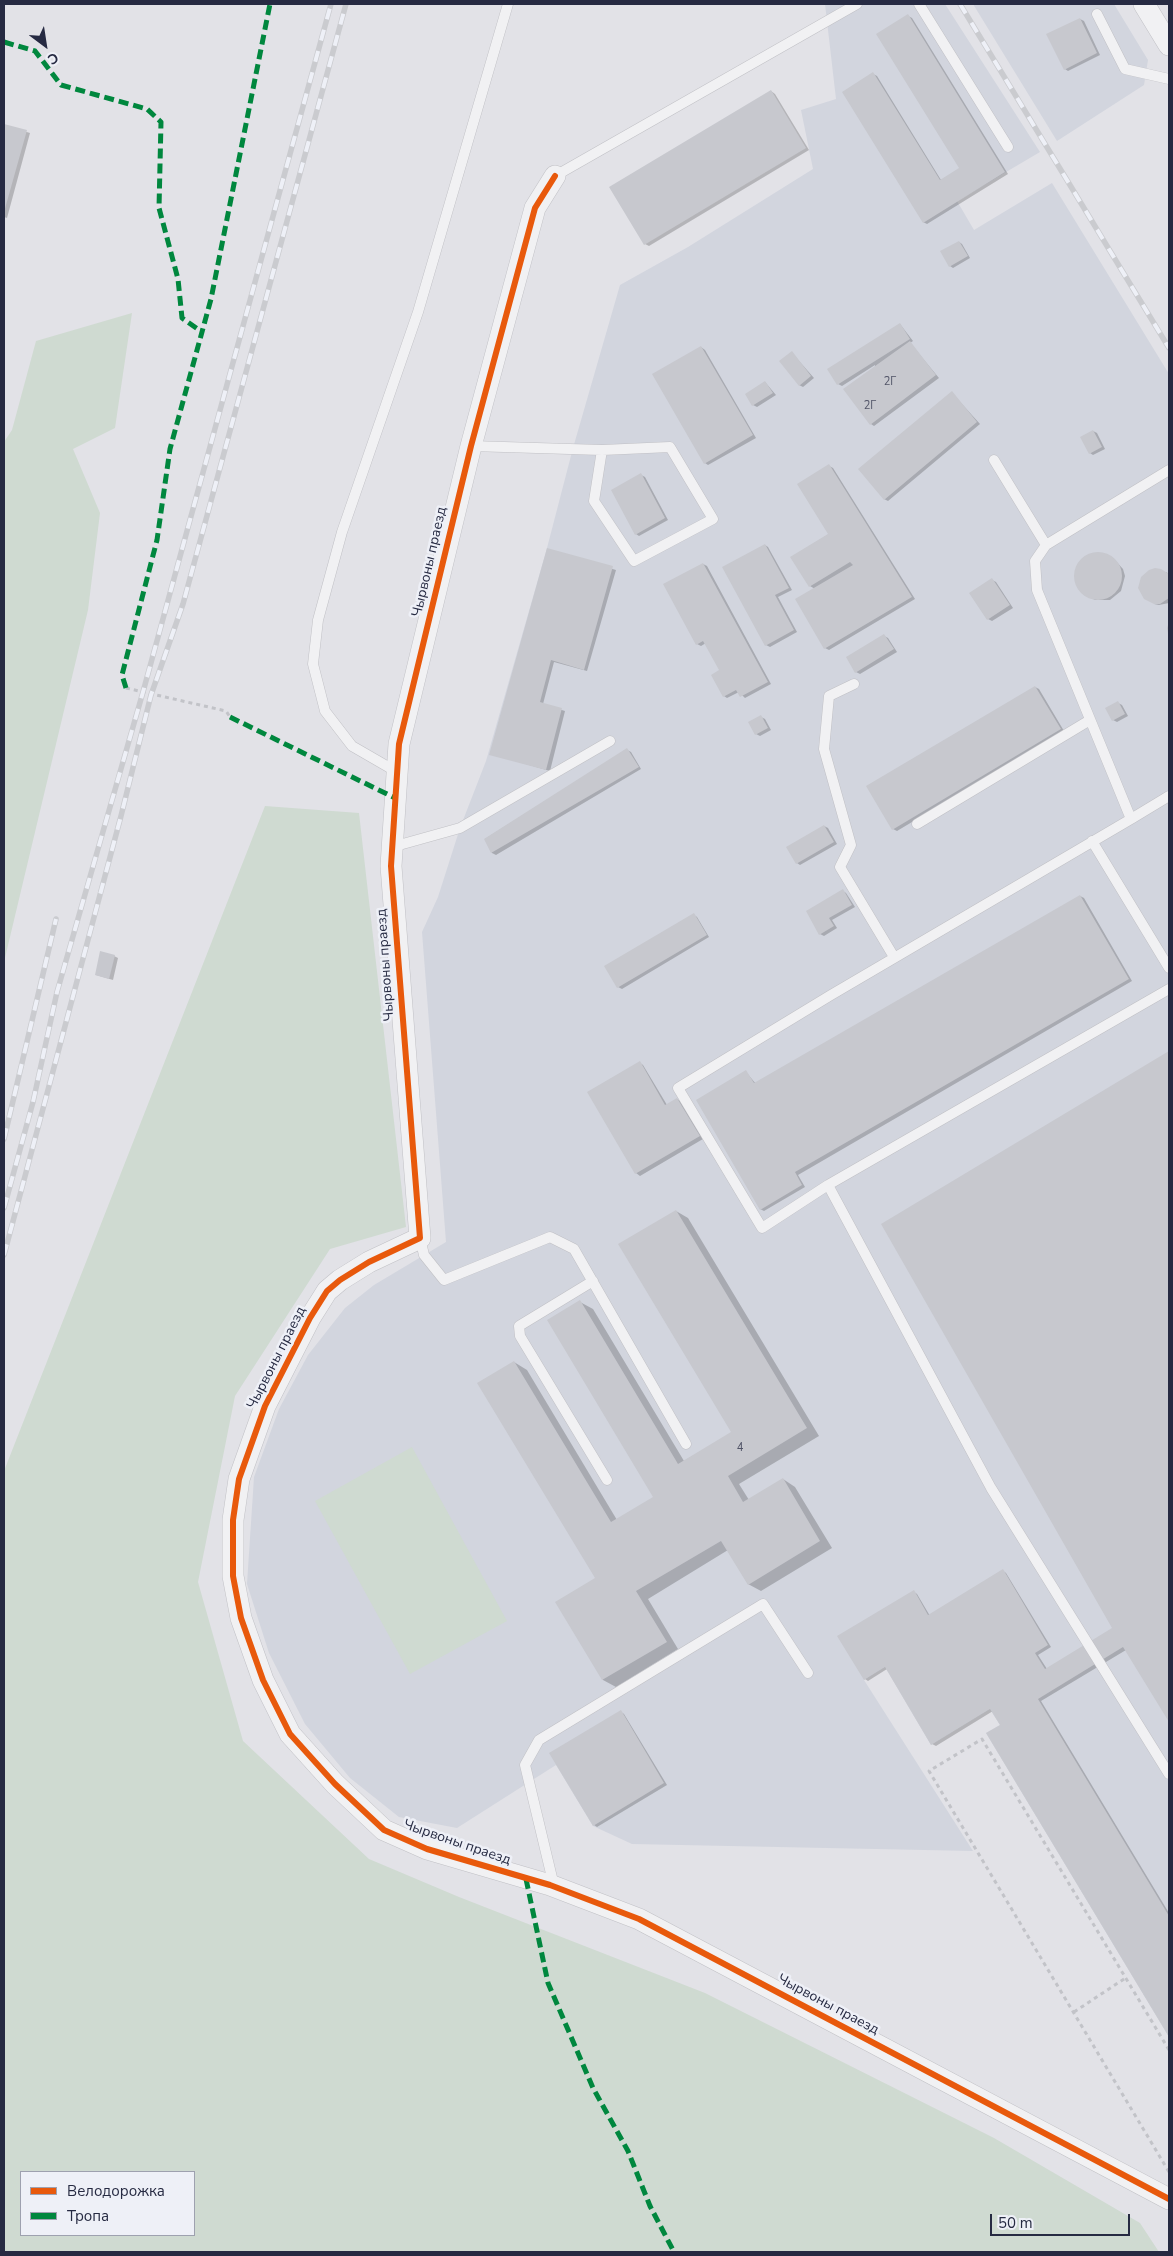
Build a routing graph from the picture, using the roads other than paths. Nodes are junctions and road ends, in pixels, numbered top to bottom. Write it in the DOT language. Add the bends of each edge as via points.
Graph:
graph roads {
  1 [pos="508,4"];
  2 [pos="857,4"];
  3 [pos="919,4"];
  4 [pos="1144,4"];
  5 [pos="1097,14"];
  6 [pos="1169,44"];
  7 [pos="1169,79"];
  8 [pos="1008,147"];
  9 [pos="555,176"];
  10 [pos="470,446"];
  11 [pos="602,450"];
  12 [pos="994,460"];
  13 [pos="1169,470"];
  14 [pos="1046,545"];
  15 [pos="854,684"];
  16 [pos="1090,720"];
  17 [pos="610,741"];
  18 [pos="397,772"];
  19 [pos="1169,796"];
  20 [pos="1131,819"];
  21 [pos="917,824"];
  22 [pos="1092,841"];
  23 [pos="392,847"];
  24 [pos="894,957"];
  25 [pos="1169,968"];
  26 [pos="1169,989"];
  27 [pos="828,1185"];
  28 [pos="420,1238"];
  29 [pos="593,1281"];
  30 [pos="686,1444"];
  31 [pos="607,1480"];
  32 [pos="808,1672"];
  33 [pos="1169,1774"];
  34 [pos="554,1887"];
  35 [pos="1169,2199"];
  1 -- 18 [label="lane" via="418,312 342,532 318,620 313,664 325,711 352,746"];
  2 -- 9 [label="lane"];
  3 -- 8 [label="lane"];
  4 -- 6 [label="street"];
  5 -- 7 [label="lane" via="1125,69"];
  9 -- 10 [label="street, Чырвоны праезд" via="535,208"];
  10 -- 11 [label="lane"];
  10 -- 18 [label="street, Чырвоны праезд" via="399,744"];
  11 -- 11 [label="lane" via="670,447 713,519 634,561 594,501"];
  12 -- 14 [label="lane"];
  13 -- 14 [label="lane"];
  14 -- 16 [label="lane" via="1035,561 1037,590"];
  15 -- 24 [label="lane" via="829,696 824,749 851,845 840,867"];
  16 -- 20 [label="lane"];
  16 -- 21 [label="lane"];
  17 -- 23 [label="lane" via="460,828"];
  18 -- 23 [label="street, Чырвоны праезд"];
  19 -- 20 [label="lane"];
  20 -- 22 [label="lane"];
  22 -- 24 [label="lane"];
  22 -- 25 [label="lane"];
  23 -- 28 [label="street, Чырвоны праезд"];
  24 -- 27 [label="lane" via="678,1088 762,1228"];
  26 -- 27 [label="lane"];
  27 -- 33 [label="lane" via="991,1488"];
  28 -- 29 [label="lane" via="424,1255 444,1280 550,1237 574,1248"];
  28 -- 34 [label="street, Чырвоны праезд" via="369,1262 327,1291 265,1406 239,1479 233,1520 233,1576 241,1618 263,1680 290,1734 335,1784 384,1830 427,1849"];
  29 -- 30 [label="lane"];
  29 -- 31 [label="lane" via="519,1326 520,1336"];
  32 -- 34 [label="lane" via="762,1604 539,1740 524,1765"];
  34 -- 35 [label="street, Чырвоны праезд" via="639,1919"];
}
